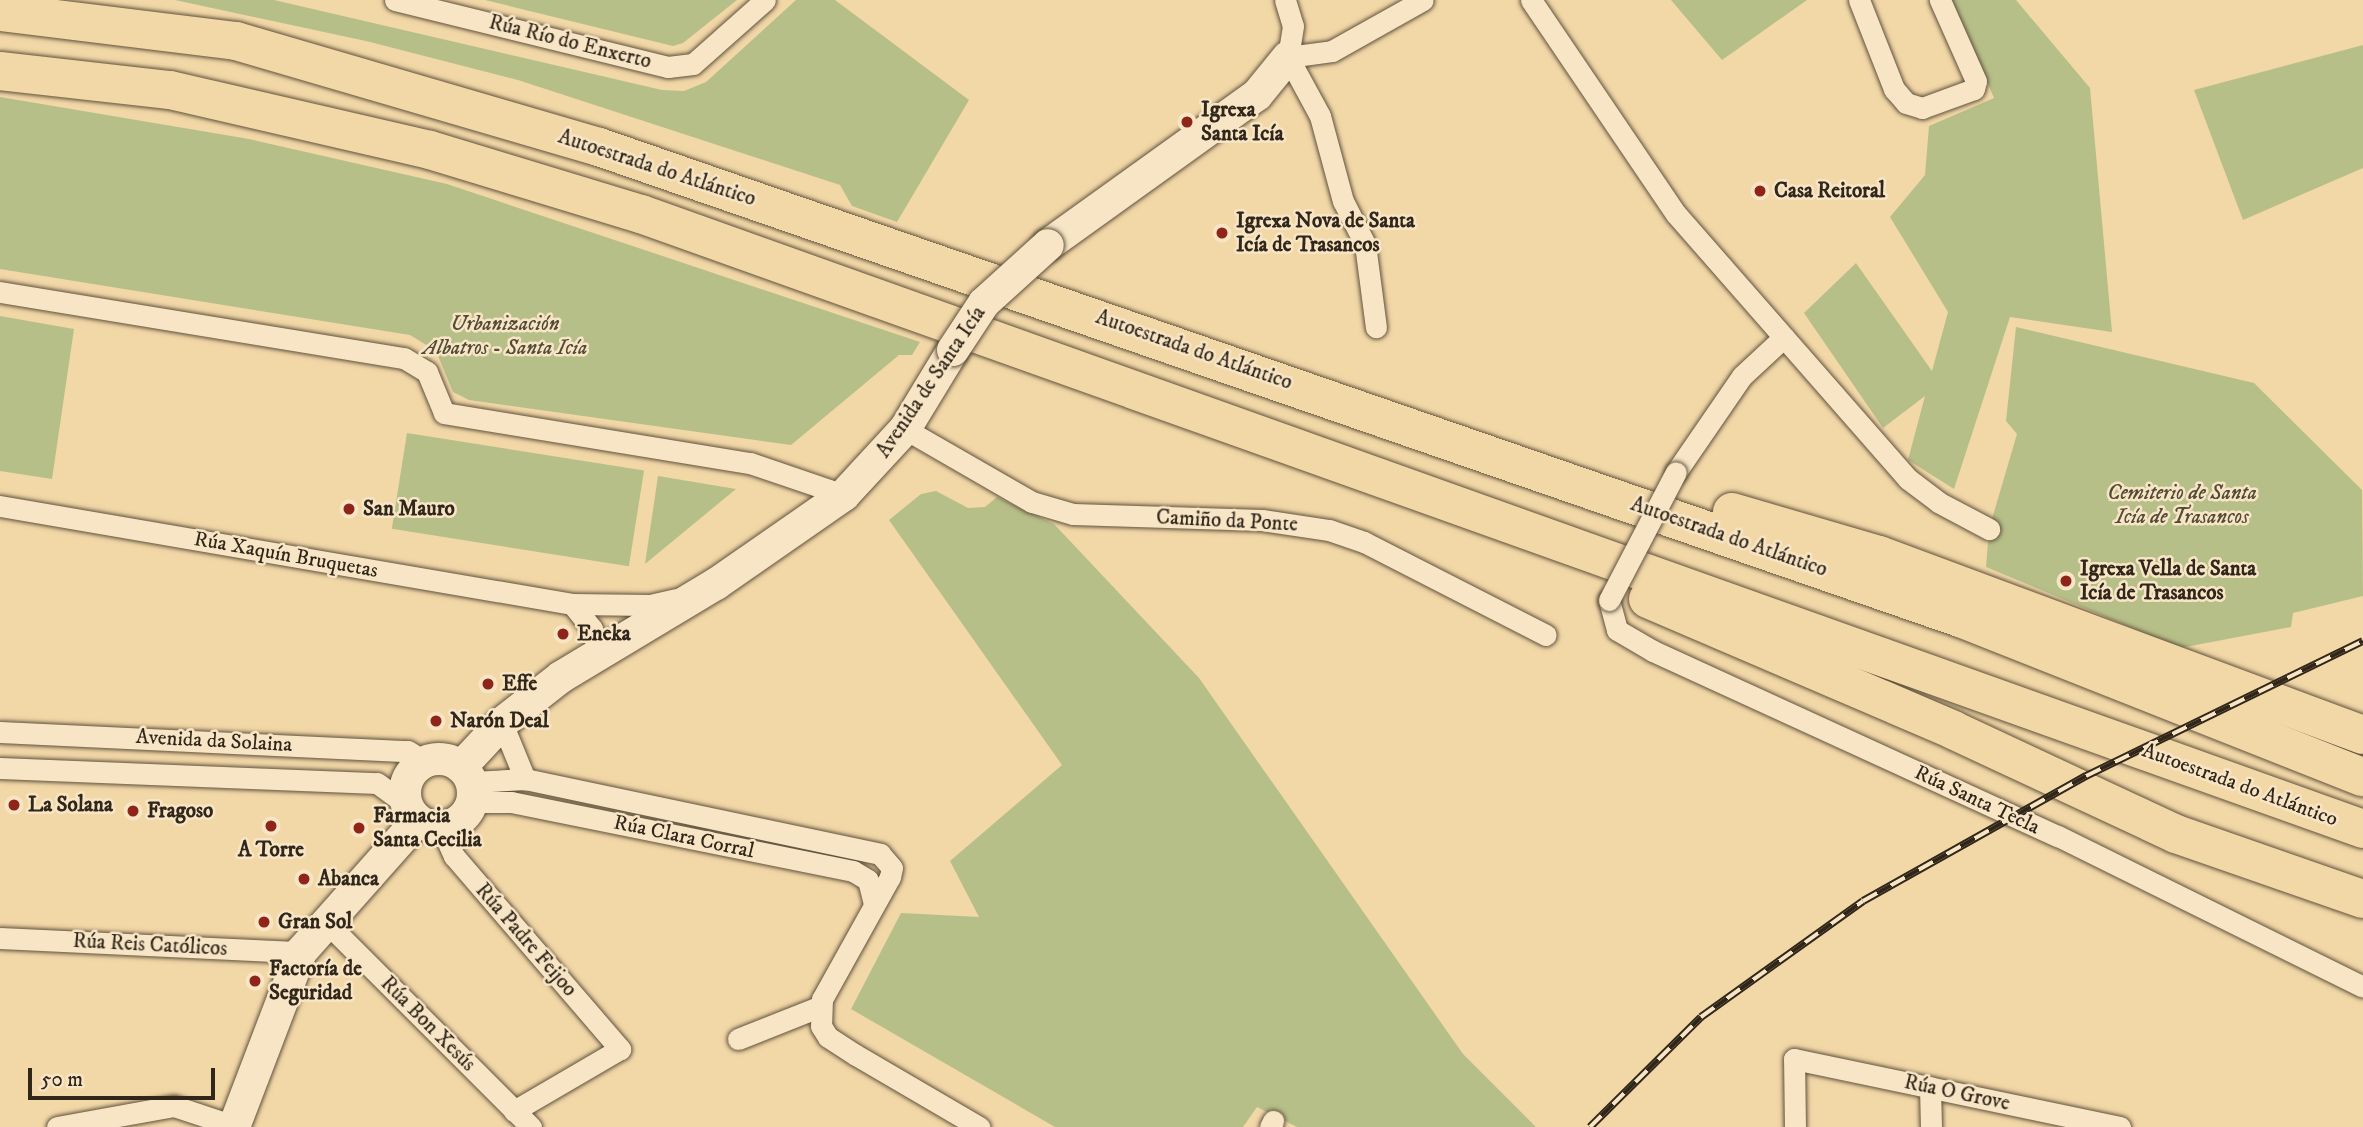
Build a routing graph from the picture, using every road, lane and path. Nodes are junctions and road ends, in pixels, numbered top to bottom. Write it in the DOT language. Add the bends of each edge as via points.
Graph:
graph roads {
  1 [pos="395,0"];
  2 [pos="765,0"];
  3 [pos="1285,0"];
  4 [pos="1423,0"];
  5 [pos="1531,0"];
  6 [pos="1859,0"];
  7 [pos="1940,0"];
  8 [pos="0,12"];
  9 [pos="1288,57"];
  10 [pos="0,71"];
  11 [pos="0,292"];
  12 [pos="1376,327"];
  13 [pos="1783,337"];
  14 [pos="1323,394"];
  15 [pos="905,429"];
  16 [pos="1368,474"];
  17 [pos="844,495"];
  18 [pos="0,506"];
  19 [pos="1982,526"];
  20 [pos="716,584"];
  21 [pos="572,604"];
  22 [pos="1546,635"];
  23 [pos="599,654"];
  24 [pos="502,723"];
  25 [pos="0,732"];
  26 [pos="2363,735"];
  27 [pos="425,762"];
  28 [pos="0,768"];
  29 [pos="2363,777"];
  30 [pos="525,779"];
  31 [pos="468,784"];
  32 [pos="422,817"];
  33 [pos="2363,829"];
  34 [pos="2363,899"];
  35 [pos="874,904"];
  36 [pos="326,922"];
  37 [pos="0,938"];
  38 [pos="300,952"];
  39 [pos="2363,987"];
  40 [pos="818,1007"];
  41 [pos="738,1039"];
  42 [pos="1930,1087"];
  43 [pos="514,1111"];
  44 [pos="2084,1123"];
  45 [pos="234,1126"];
  46 [pos="57,1127"];
  47 [pos="531,1127"];
  48 [pos="979,1127"];
  49 [pos="1795,1127"];
  50 [pos="1931,1127"];
  51 [pos="2120,1127"];
  1 -- 2 [label="street, Rúa Río do Enxerto" via="667,67 693,64"];
  3 -- 9 [label="street" via="1293,26"];
  4 -- 9 [label="street" via="1332,51"];
  5 -- 13 [label="street" via="1676,214"];
  6 -- 7 [label="street" via="1894,89 1906,103 1922,108 1974,89 1976,81"];
  8 -- 14 [label="highway, Autoestrada do Atlántico" via="236,41 599,147"];
  9 -- 12 [label="street" via="1320,116 1343,201 1365,244"];
  9 -- 15 [label="street, Avenida de Santa Icía, bridge" via="1257,95 1048,245 984,303"];
  10 -- 16 [label="highway, Autoestrada do Atlántico" via="170,90 430,150 641,214"];
  11 -- 17 [label="street" via="404,358 427,372 444,413 750,463"];
  13 -- 19 [label="street" via="1908,479"];
  13 -- 39 [label="street, Rúa Santa Tecla, bridge" via="1742,376 1676,472 1609,600 1617,630 1653,651 2058,836"];
  14 -- 26 [label="highway" via="1879,555"];
  14 -- 29 [label="highway, Autoestrada do Atlántico" via="1963,619"];
  15 -- 17 [label="street, Avenida de Santa Icía"];
  15 -- 22 [label="street, Camiño da Ponte" via="1032,502 1073,514 1262,520 1329,530 1364,542"];
  16 -- 33 [label="highway, Autoestrada do Atlántico"];
  16 -- 34 [label="highway" via="1953,730 2176,834"];
  17 -- 20 [label="street, Avenida de Santa Icía"];
  18 -- 21 [label="street, Rúa Xaquín Bruquetas"];
  20 -- 21 [label="street, Rúa Xaquín Bruquetas" via="650,606"];
  20 -- 23 [label="street, Avenida de Santa Icía"];
  21 -- 23 [label="street" via="592,629"];
  23 -- 24 [label="street, Avenida de Santa Icía"];
  24 -- 30 [label="street"];
  24 -- 31 [label="street, Avenida de Santa Icía"];
  25 -- 27 [label="street, Avenida da Solaina" via="408,751"];
  27 -- 31 [label="street" via="443,759"];
  27 -- 32 [label="street" via="410,775"];
  28 -- 32 [label="street, Avenida da Solaina" via="377,783"];
  30 -- 31 [label="street, Rúa Clara Corral"];
  30 -- 35 [label="street, Rúa Clara Corral" via="872,851 888,860 891,868"];
  31 -- 32 [label="street" via="463,818"];
  31 -- 35 [label="street, Rúa Clara Corral" via="511,802 853,871 868,880"];
  32 -- 36 [label="street"];
  32 -- 43 [label="street, Rúa Padre Feijoo" via="620,1049"];
  35 -- 40 [label="street, Rúa Clara Corral"];
  36 -- 38 [label="street"];
  36 -- 43 [label="street, Rúa Bon Xesús"];
  37 -- 38 [label="street, Rúa Reis Católicos"];
  38 -- 45 [label="street"];
  40 -- 41 [label="street"];
  40 -- 48 [label="street" via="828,1037"];
  42 -- 44 [label="street, Rúa O Grove"];
  42 -- 49 [label="street, Rúa O Grove" via="1794,1059"];
  42 -- 50 [label="street"];
  43 -- 47 [label="street, Rúa Bon Xesús"];
  44 -- 51 [label="street, Rúa O Grove"];
  45 -- 46 [label="street" via="174,1106"];
}
